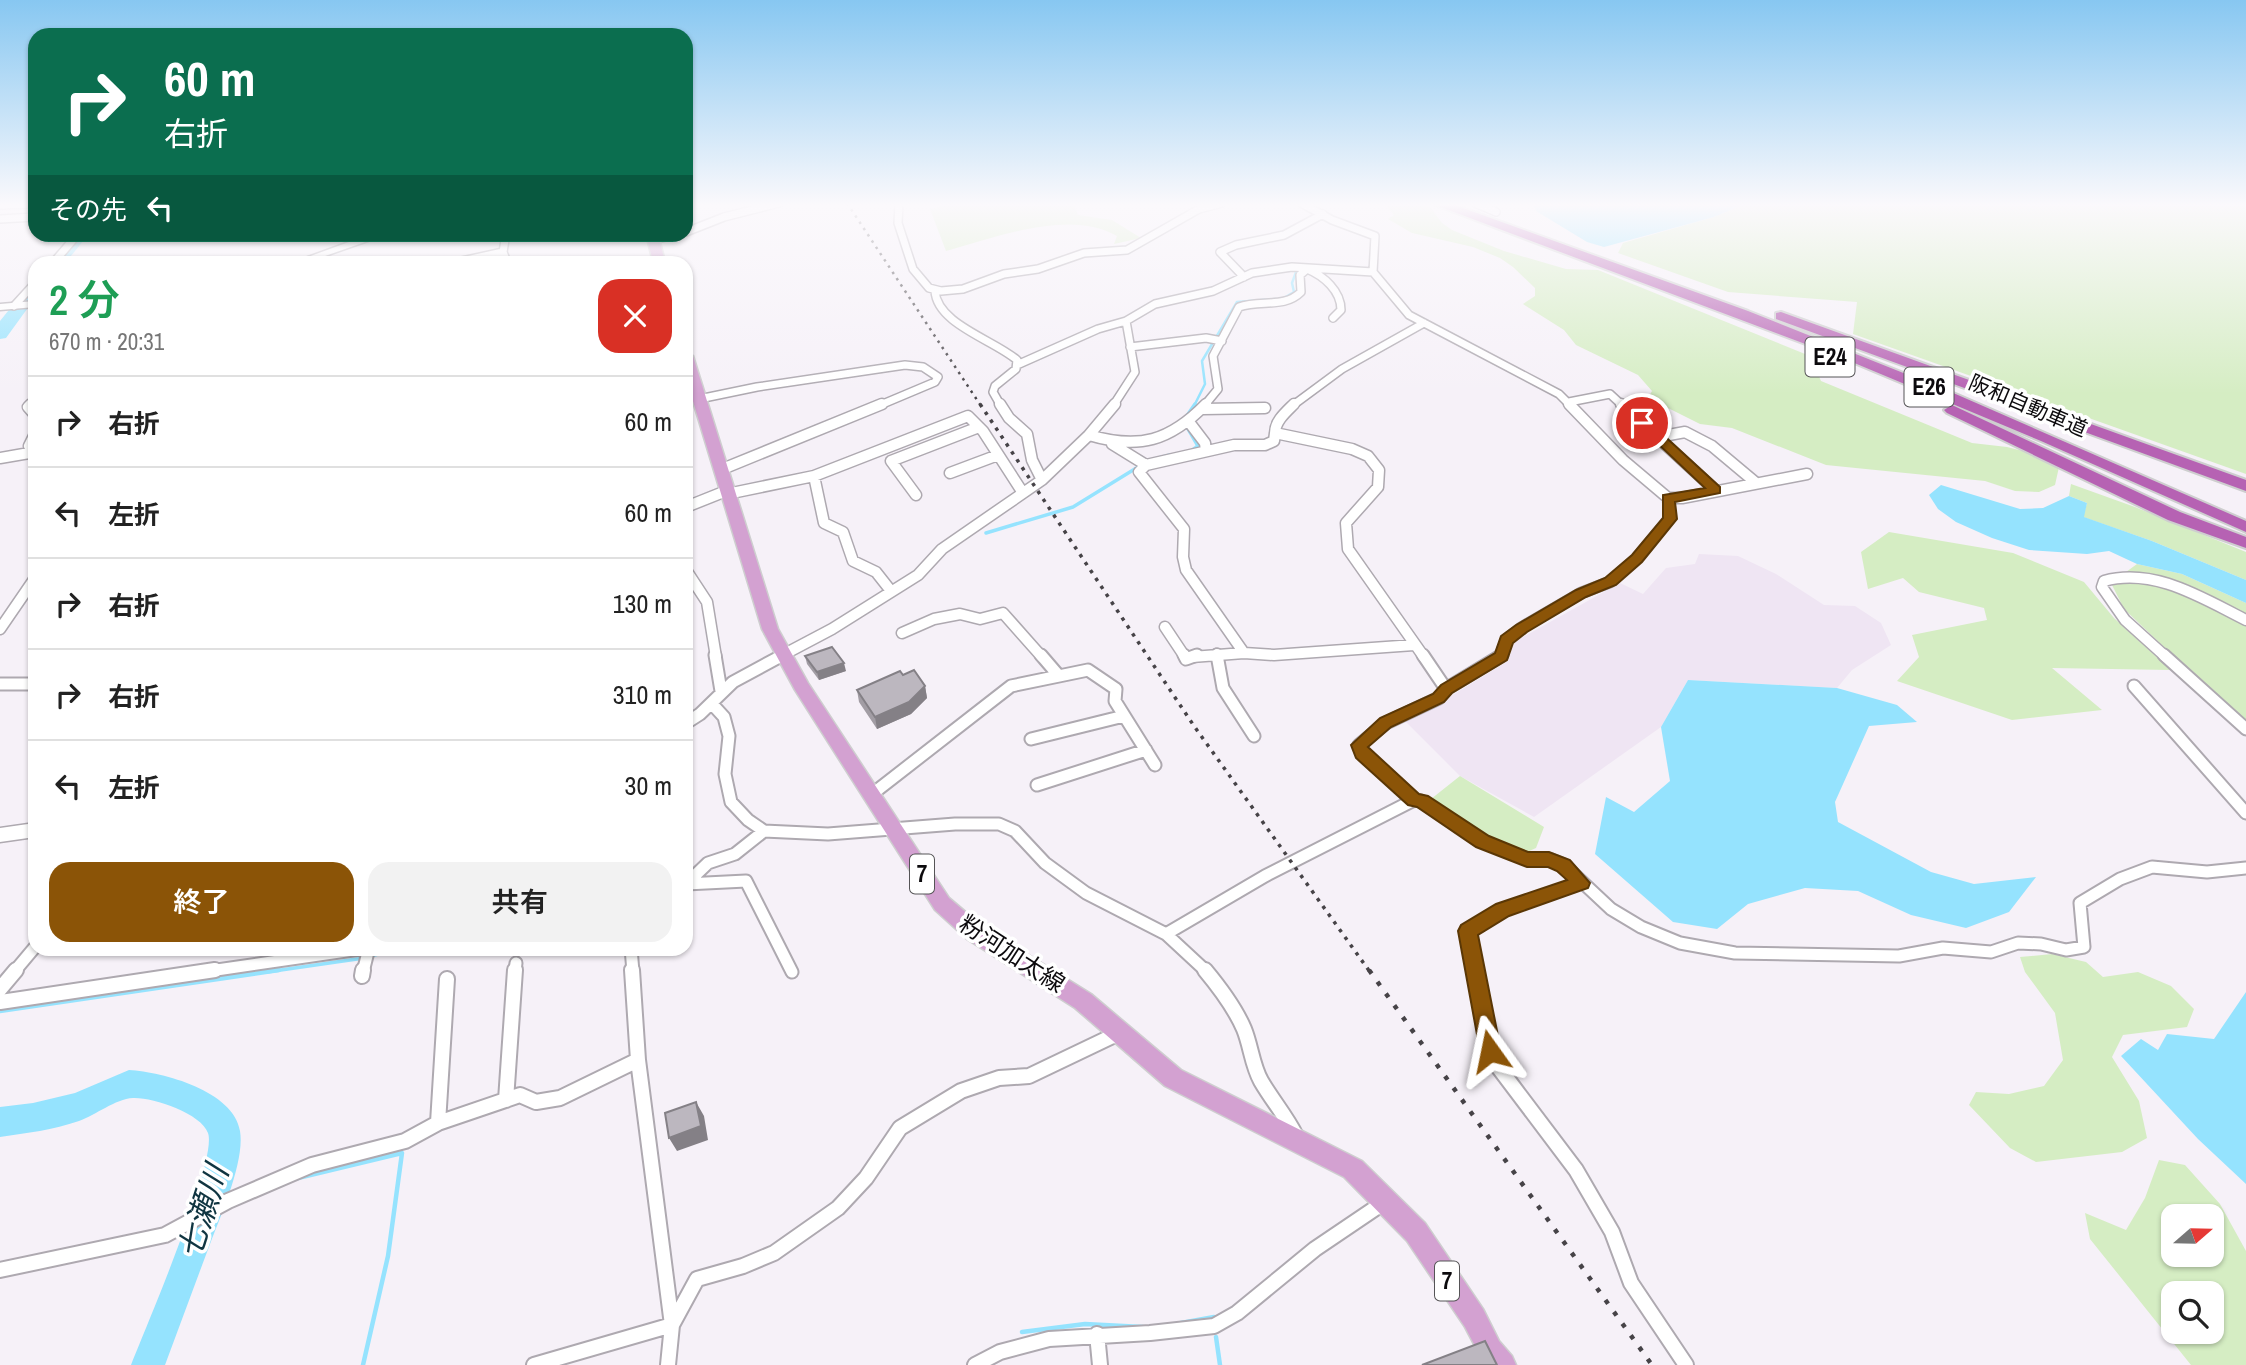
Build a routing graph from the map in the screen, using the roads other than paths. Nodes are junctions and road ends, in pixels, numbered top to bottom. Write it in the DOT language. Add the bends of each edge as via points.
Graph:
graph roads {
  1 [pos="913,267"];
  2 [pos="1045,267"];
  3 [pos="1234,267"];
  4 [pos="1373,267"];
  5 [pos="1613,267"];
  6 [pos="1613,267"];
  7 [pos="1635,267"];
  8 [pos="1307,269"];
  9 [pos="1373,272"];
  10 [pos="1244,277"];
  11 [pos="1667,278"];
  12 [pos="935,291"];
  13 [pos="23,305"];
  14 [pos="0,307"];
  15 [pos="1333,318"];
  16 [pos="1126,321"];
  17 [pos="1424,323"];
  18 [pos="1222,341"];
  19 [pos="1130,348"];
  20 [pos="1017,365"];
  21 [pos="694,393"];
  22 [pos="1569,402"];
  23 [pos="1265,408"];
  24 [pos="1203,409"];
  25 [pos="1189,422"];
  26 [pos="979,427"];
  27 [pos="1275,433"];
  28 [pos="1088,435"];
  29 [pos="1658,437"];
  30 [pos="1108,442"];
  31 [pos="1206,450"];
  32 [pos="28,452"];
  33 [pos="998,455"];
  34 [pos="0,458"];
  35 [pos="1146,465"];
  36 [pos="720,470"];
  37 [pos="950,473"];
  38 [pos="1807,474"];
  39 [pos="814,476"];
  40 [pos="1042,480"];
  41 [pos="1755,482"];
  42 [pos="2246,486"];
  43 [pos="1715,490"];
  44 [pos="727,493"];
  45 [pos="1023,494"];
  46 [pos="916,495"];
  47 [pos="1668,498"];
  48 [pos="693,505"];
  49 [pos="2246,516"];
  50 [pos="2246,528"];
  51 [pos="2246,543"];
  52 [pos="693,581"];
  53 [pos="28,588"];
  54 [pos="891,591"];
  55 [pos="2246,620"];
  56 [pos="1165,627"];
  57 [pos="0,629"];
  58 [pos="902,633"];
  59 [pos="1413,645"];
  60 [pos="1244,653"];
  61 [pos="782,654"];
  62 [pos="1217,654"];
  63 [pos="1059,676"];
  64 [pos="0,684"];
  65 [pos="28,684"];
  66 [pos="2134,685"];
  67 [pos="1447,689"];
  68 [pos="721,691"];
  69 [pos="713,705"];
  70 [pos="1124,716"];
  71 [pos="693,720"];
  72 [pos="2246,729"];
  73 [pos="1254,736"];
  74 [pos="1031,739"];
  75 [pos="1146,750"];
  76 [pos="1155,765"];
  77 [pos="1037,785"];
  78 [pos="871,795"];
  79 [pos="1414,800"];
  80 [pos="2246,813"];
  81 [pos="893,829"];
  82 [pos="28,831"];
  83 [pos="764,831"];
  84 [pos="0,835"];
  85 [pos="2246,868"];
  86 [pos="693,877"];
  87 [pos="1581,883"];
  88 [pos="693,884"];
  89 [pos="1166,934"];
  90 [pos="28,955"];
  91 [pos="326,956"];
  92 [pos="367,956"];
  93 [pos="632,956"];
  94 [pos="516,963"];
  95 [pos="792,972"];
  96 [pos="362,976"];
  97 [pos="447,979"];
  98 [pos="0,989"];
  99 [pos="0,1002"];
  100 [pos="1119,1033"];
  101 [pos="638,1060"];
  102 [pos="506,1100"];
  103 [pos="438,1123"];
  104 [pos="1299,1141"];
  105 [pos="1386,1201"];
  106 [pos="0,1270"];
  107 [pos="672,1325"];
  108 [pos="1097,1334"];
  109 [pos="534,1365"];
  110 [pos="668,1365"];
  111 [pos="975,1365"];
  112 [pos="1100,1365"];
  113 [pos="1503,1365"];
  114 [pos="1686,1365"];
  1 -- 12 [label="street"];
  2 -- 12 [label="street" via="1004,274 963,289"];
  3 -- 10 [label="street"];
  4 -- 9 [label="street"];
  5 -- 50 [label="highway, 阪和自動車道 / E26" via="1857,359 2080,451"];
  6 -- 51 [label="highway, E24" via="1852,366 2174,516"];
  7 -- 11 [label="highway, 阪和自動車道"];
  8 -- 9 [label="street"];
  8 -- 10 [label="street" via="1292,267"];
  8 -- 15 [label="street" via="1321,275 1341,299 1341,310"];
  8 -- 18 [label="street" via="1300,275 1301,292 1295,299 1239,307"];
  9 -- 17 [label="street" via="1398,305"];
  10 -- 16 [label="street" via="1213,291 1155,304"];
  11 -- 42 [label="highway, E24" via="1895,356"];
  11 -- 49 [label="highway, 阪和自動車道 / E26" via="2014,413"];
  12 -- 20 [label="street" via="943,312 1006,350"];
  13 -- 14 [label="main road"];
  16 -- 19 [label="street"];
  16 -- 20 [label="street"];
  17 -- 22 [label="street"];
  17 -- 27 [label="street" via="1369,351 1308,392 1277,423"];
  18 -- 19 [label="street" via="1206,338"];
  18 -- 24 [label="street" via="1213,356 1218,389"];
  19 -- 28 [label="street" via="1135,372"];
  20 -- 40 [label="street" via="993,392 1009,418 1027,434"];
  21 -- 36 [label="main road, 粉河加太線 / 7"];
  21 -- 36 [label="street" via="905,365 919,365 938,377"];
  22 -- 29 [label="street" via="1610,394"];
  22 -- 47 [label="street" via="1623,460"];
  23 -- 24 [label="street"];
  24 -- 25 [label="street"];
  25 -- 30 [label="street" via="1171,434 1139,444"];
  25 -- 31 [label="street"];
  26 -- 33 [label="street"];
  26 -- 39 [label="street" via="968,416"];
  26 -- 46 [label="street" via="891,461"];
  27 -- 31 [label="street" via="1274,441 1265,445"];
  27 -- 59 [label="street" via="1352,449 1368,456 1379,470 1378,487 1346,523 1348,549"];
  28 -- 30 [label="street"];
  28 -- 40 [label="street"];
  29 -- 41 [label="street" via="1685,432 1712,446"];
  29 -- 43 [label="street"];
  30 -- 35 [label="street"];
  31 -- 35 [label="street"];
  32 -- 34 [label="street"];
  33 -- 37 [label="street"];
  33 -- 45 [label="street"];
  35 -- 60 [label="street" via="1139,472 1184,529 1186,570"];
  36 -- 44 [label="main road, 粉河加太線 / 7"];
  38 -- 41 [label="street"];
  39 -- 44 [label="street"];
  39 -- 54 [label="street" via="824,523 843,532 853,561 872,566"];
  40 -- 45 [label="street"];
  41 -- 43 [label="street"];
  43 -- 47 [label="street"];
  44 -- 48 [label="street"];
  44 -- 61 [label="main road, 粉河加太線 / 7"];
  45 -- 54 [label="street" via="942,549 918,575"];
  47 -- 67 [label="street" via="1670,519 1610,582 1581,593 1521,628 1506,640 1502,656"];
  52 -- 68 [label="street" via="707,602"];
  53 -- 57 [label="street"];
  54 -- 61 [label="street"];
  55 -- 72 [label="street" via="2162,582 2113,576 2102,587 2125,620"];
  56 -- 62 [label="street" via="1186,659"];
  58 -- 63 [label="street" via="934,619 960,614 980,619 1003,613"];
  59 -- 60 [label="street"];
  59 -- 67 [label="street"];
  60 -- 62 [label="street"];
  61 -- 68 [label="street"];
  61 -- 78 [label="main road, 粉河加太線 / 7"];
  62 -- 73 [label="street" via="1223,688"];
  63 -- 70 [label="street" via="1088,670 1116,689 1115,701"];
  63 -- 78 [label="street" via="1011,686"];
  64 -- 65 [label="street"];
  66 -- 80 [label="street"];
  67 -- 79 [label="street" via="1439,698 1386,723 1359,745 1362,753"];
  68 -- 69 [label="street"];
  69 -- 71 [label="street"];
  69 -- 83 [label="street" via="724,717 729,736 725,774 731,802"];
  70 -- 74 [label="street"];
  70 -- 75 [label="street"];
  75 -- 76 [label="street"];
  75 -- 77 [label="street"];
  78 -- 81 [label="main road, 粉河加太線 / 7"];
  79 -- 87 [label="street" via="1482,842 1527,859 1549,859 1564,865"];
  79 -- 89 [label="street" via="1265,876"];
  81 -- 83 [label="street" via="828,834"];
  81 -- 89 [label="street" via="999,824 1015,831 1045,863 1086,893"];
  81 -- 100 [label="main road, 粉河加太線 / 7" via="961,925 1043,973"];
  82 -- 84 [label="main road"];
  83 -- 86 [label="street" via="734,853 708,863"];
  85 -- 87 [label="street" via="2207,872 2152,867 2120,879 2080,903 2084,947 2066,950 2018,943 1991,952 1943,948 1899,956 1735,953 1680,943 1621,915"];
  87 -- 114 [label="street" via="1503,910 1468,931 1490,1051 1576,1170 1612,1232 1631,1283"];
  88 -- 95 [label="street" via="746,881"];
  89 -- 104 [label="street" via="1207,972 1232,1006 1261,1081"];
  90 -- 98 [label="street"];
  91 -- 99 [label="street"];
  92 -- 96 [label="street"];
  93 -- 101 [label="street"];
  94 -- 102 [label="street"];
  97 -- 103 [label="street"];
  100 -- 104 [label="main road, 粉河加太線 / 7" via="1173,1078"];
  100 -- 107 [label="street" via="1029,1076 999,1078 961,1091 901,1128 838,1208 774,1253 696,1279"];
  101 -- 102 [label="street" via="561,1097 536,1102 520,1095"];
  101 -- 107 [label="street"];
  102 -- 103 [label="street"];
  103 -- 106 [label="street" via="405,1141 312,1165 228,1201 165,1235"];
  104 -- 105 [label="main road, 粉河加太線 / 7" via="1353,1169"];
  105 -- 108 [label="street" via="1316,1248 1230,1319 1213,1326 1142,1335"];
  105 -- 113 [label="main road, 粉河加太線 / 7" via="1416,1232"];
  107 -- 109 [label="street"];
  107 -- 110 [label="street"];
  108 -- 111 [label="street" via="1020,1343"];
  108 -- 112 [label="street"];
}
